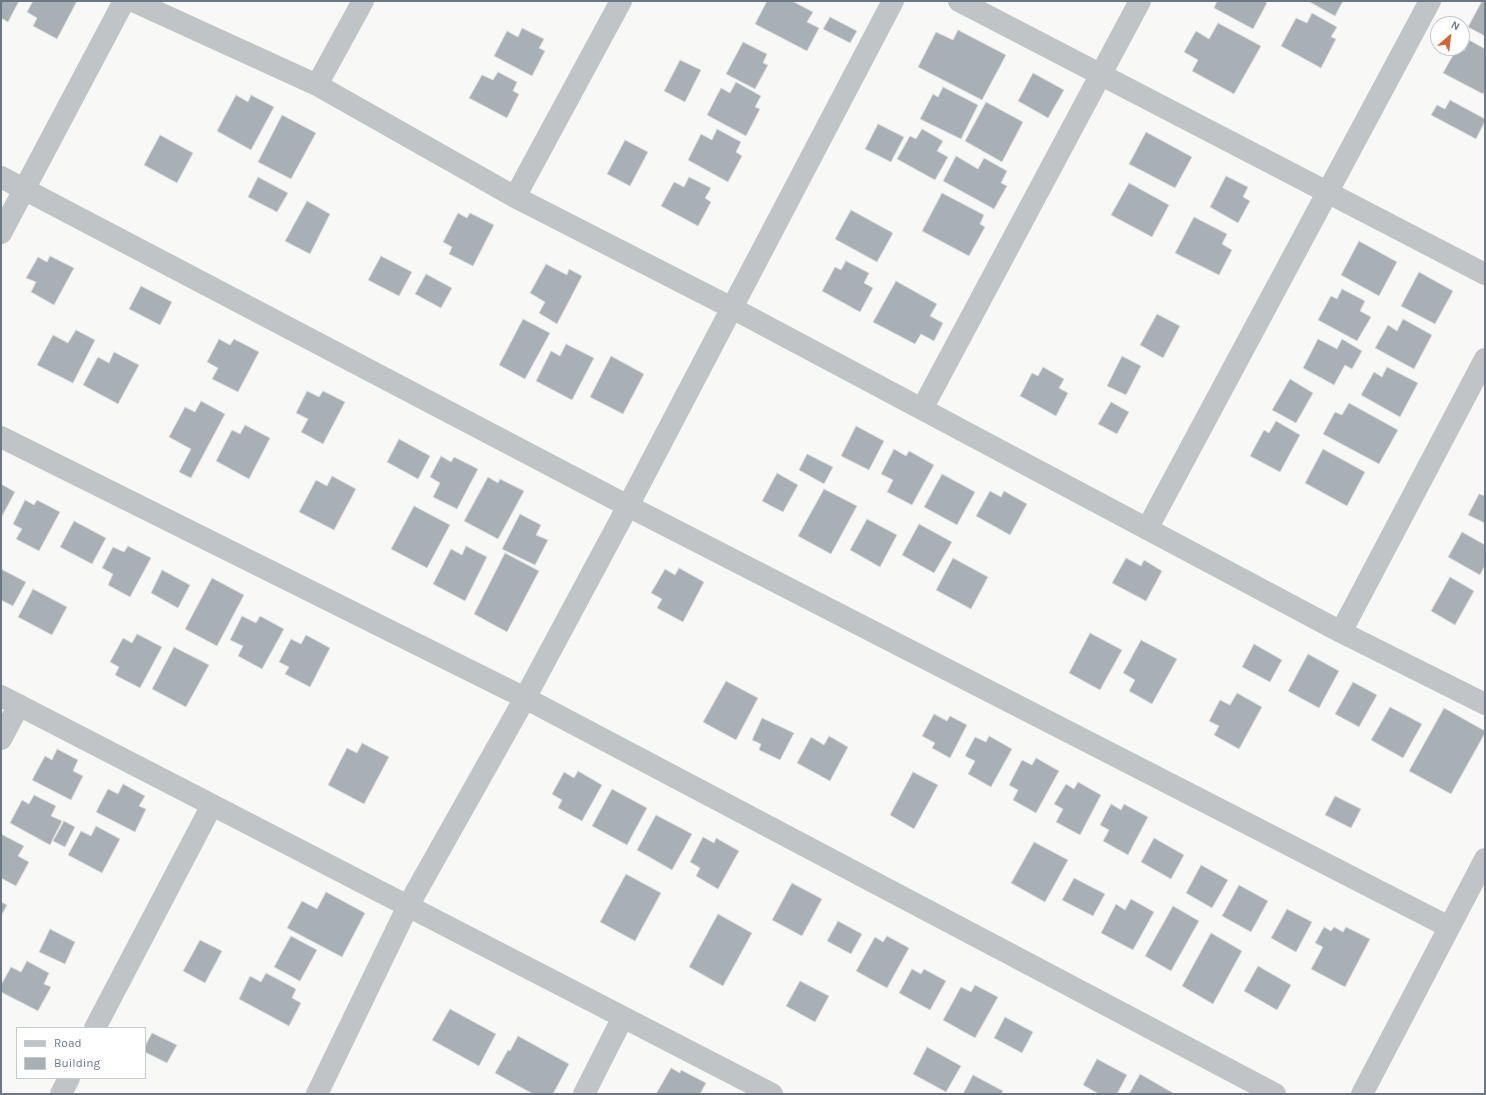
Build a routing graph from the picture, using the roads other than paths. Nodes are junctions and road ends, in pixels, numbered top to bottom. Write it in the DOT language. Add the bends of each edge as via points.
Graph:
graph roads {
  1 [pos="124,1"];
  2 [pos="133,1"];
  3 [pos="363,1"];
  4 [pos="620,1"];
  5 [pos="893,1"];
  6 [pos="959,1"];
  7 [pos="1140,1"];
  8 [pos="1430,1"];
  9 [pos="1101,74"];
  10 [pos="317,85"];
  11 [pos="1,177"];
  12 [pos="24,189"];
  13 [pos="1328,192"];
  14 [pos="515,197"];
  15 [pos="1,233"];
  16 [pos="1485,274"];
  17 [pos="732,308"];
  18 [pos="1485,359"];
  19 [pos="922,409"];
  20 [pos="1,437"];
  21 [pos="628,506"];
  22 [pos="1147,529"];
  23 [pos="1341,632"];
  24 [pos="525,698"];
  25 [pos="10,700"];
  26 [pos="1485,704"];
  27 [pos="1,739"];
  28 [pos="212,805"];
  29 [pos="1485,859"];
  30 [pos="408,906"];
  31 [pos="1449,927"];
  32 [pos="623,1017"];
  33 [pos="96,1027"];
  34 [pos="68,1079"];
  35 [pos="61,1094"];
  36 [pos="316,1094"];
  37 [pos="584,1094"];
  38 [pos="772,1094"];
  39 [pos="1275,1094"];
  40 [pos="1362,1094"];
  1 -- 12 [label="street"];
  2 -- 10 [label="street"];
  3 -- 10 [label="street"];
  4 -- 14 [label="street"];
  5 -- 17 [label="street"];
  6 -- 9 [label="street"];
  7 -- 9 [label="street"];
  8 -- 13 [label="street"];
  9 -- 13 [label="street"];
  9 -- 19 [label="street"];
  10 -- 14 [label="street"];
  11 -- 12 [label="street"];
  12 -- 15 [label="street"];
  12 -- 21 [label="street"];
  13 -- 16 [label="street"];
  13 -- 22 [label="street"];
  14 -- 17 [label="street"];
  17 -- 19 [label="street"];
  17 -- 21 [label="street"];
  18 -- 23 [label="street"];
  19 -- 22 [label="street"];
  20 -- 24 [label="street"];
  21 -- 24 [label="street"];
  21 -- 31 [label="street"];
  22 -- 23 [label="street"];
  23 -- 26 [label="street"];
  24 -- 30 [label="street"];
  24 -- 39 [label="street"];
  25 -- 27 [label="street"];
  25 -- 28 [label="street"];
  28 -- 30 [label="street"];
  28 -- 33 [label="street"];
  29 -- 31 [label="street"];
  30 -- 32 [label="street"];
  30 -- 36 [label="street"];
  31 -- 40 [label="street"];
  32 -- 37 [label="street"];
  32 -- 38 [label="street"];
  34 -- 35 [label="street"];
}
